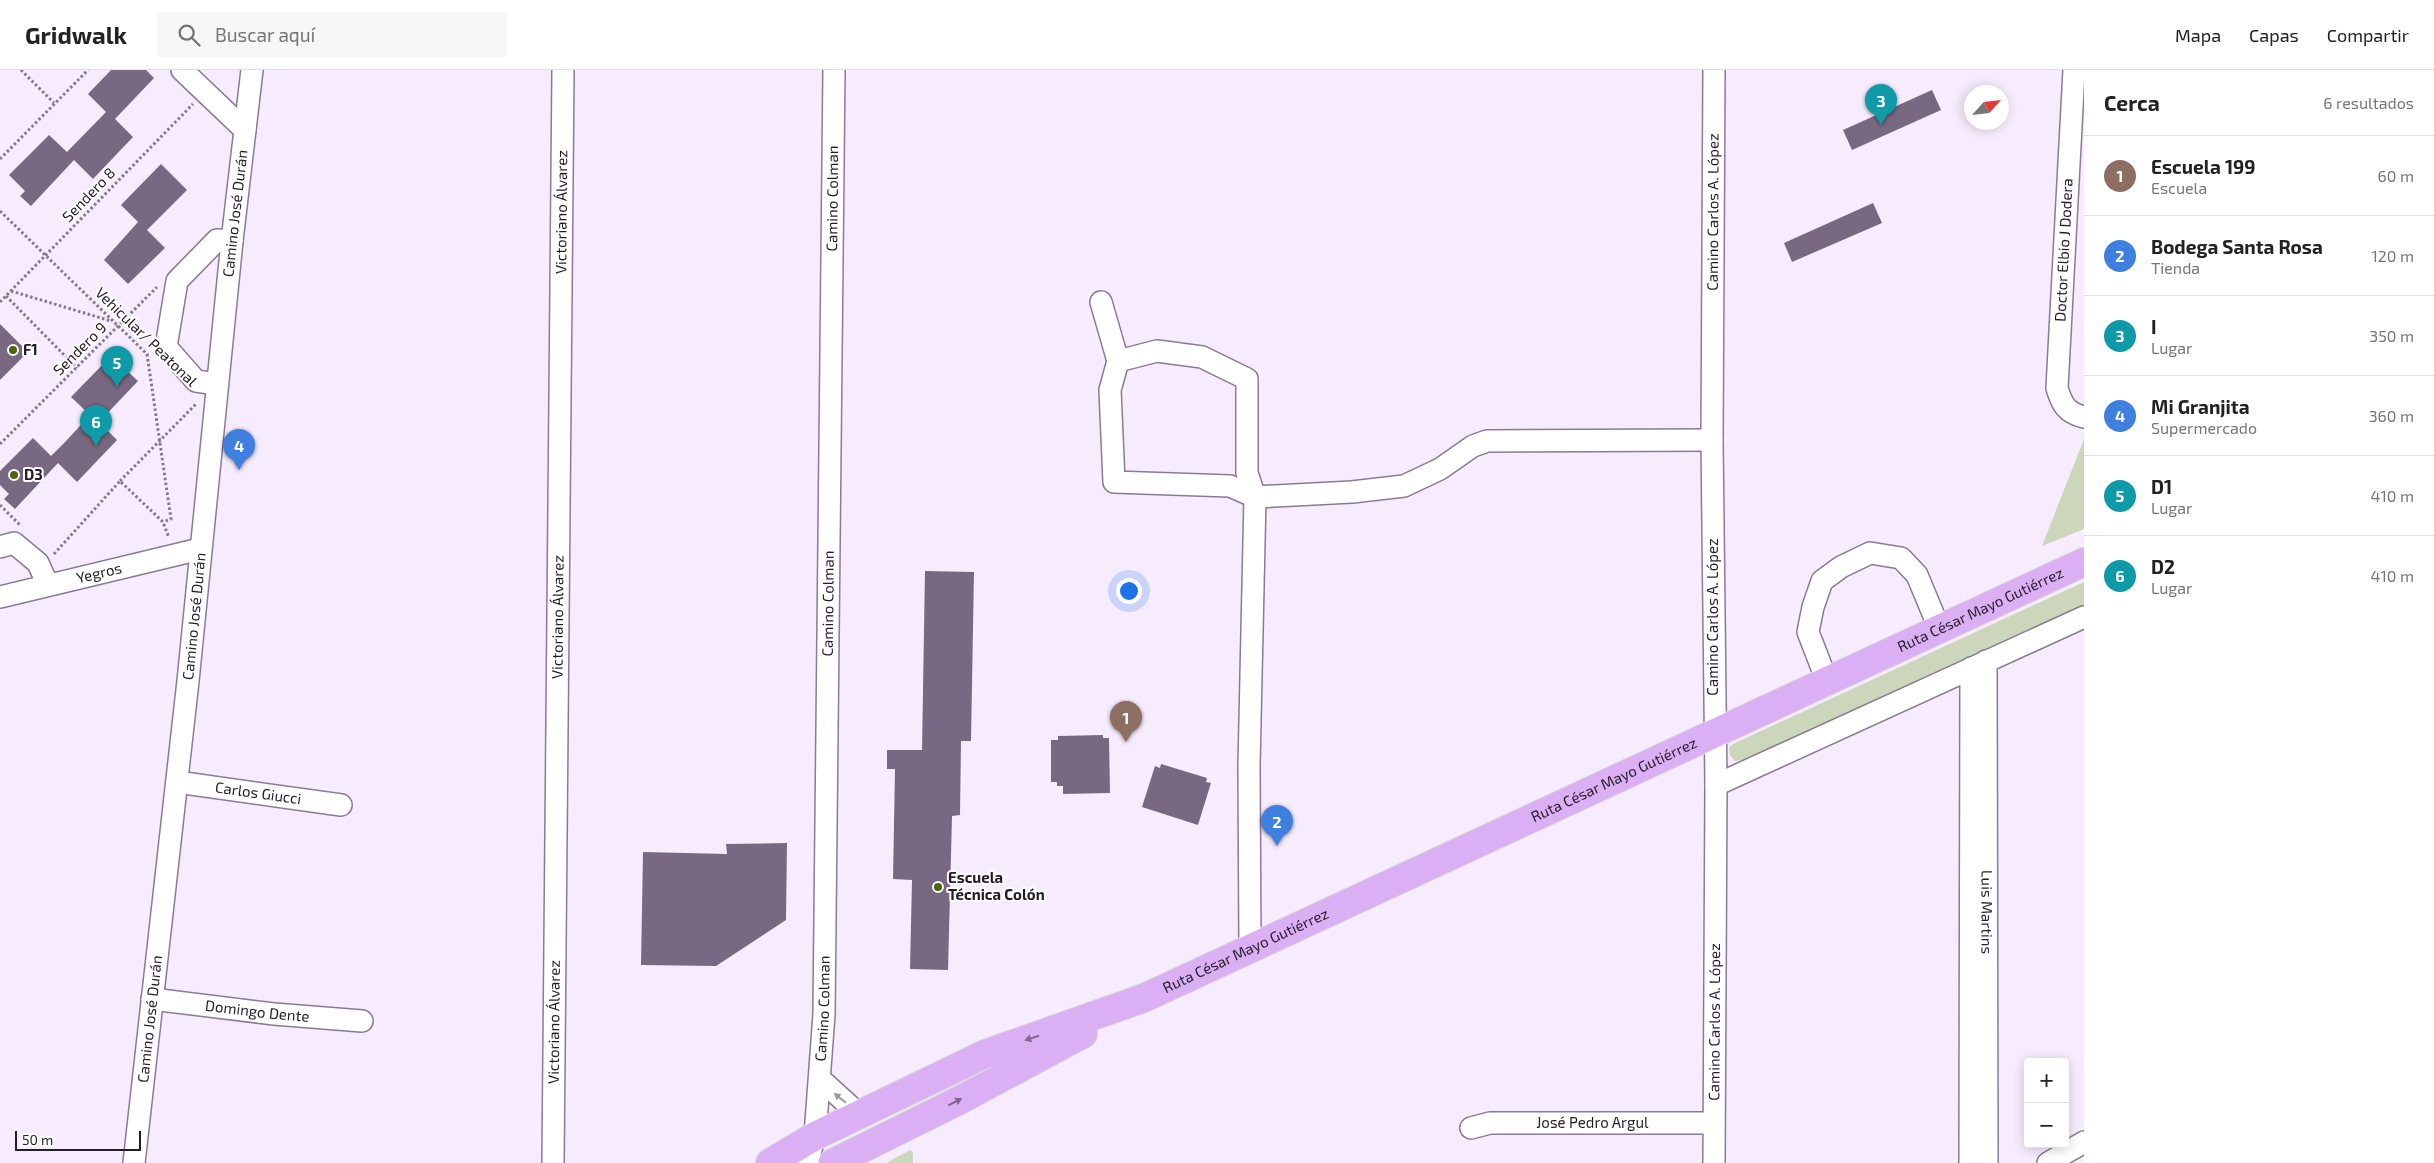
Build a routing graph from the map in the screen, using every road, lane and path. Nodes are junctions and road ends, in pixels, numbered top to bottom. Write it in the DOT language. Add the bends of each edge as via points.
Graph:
graph roads {
  1 [pos="20,70"];
  2 [pos="88,70"];
  3 [pos="182,70"];
  4 [pos="252,70"];
  5 [pos="562,70"];
  6 [pos="834,70"];
  7 [pos="1714,70"];
  8 [pos="2074,70"];
  9 [pos="198,94"];
  10 [pos="54,103"];
  11 [pos="245,130"];
  12 [pos="0,159"];
  13 [pos="0,211"];
  14 [pos="232,241"];
  15 [pos="46,255"];
  16 [pos="164,280"];
  17 [pos="11,291"];
  18 [pos="6,296"];
  19 [pos="0,302"];
  20 [pos="1101,302"];
  21 [pos="112,321"];
  22 [pos="118,326"];
  23 [pos="146,353"];
  24 [pos="153,359"];
  25 [pos="1118,361"];
  26 [pos="77,368"];
  27 [pos="217,384"];
  28 [pos="191,397"];
  29 [pos="2084,417"];
  30 [pos="1712,440"];
  31 [pos="160,441"];
  32 [pos="0,444"];
  33 [pos="120,481"];
  34 [pos="1255,497"];
  35 [pos="0,505"];
  36 [pos="163,522"];
  37 [pos="26,531"];
  38 [pos="0,546"];
  39 [pos="200,549"];
  40 [pos="46,550"];
  41 [pos="2084,562"];
  42 [pos="48,585"];
  43 [pos="0,597"];
  44 [pos="2084,617"];
  45 [pos="1939,628"];
  46 [pos="1979,665"];
  47 [pos="1827,681"];
  48 [pos="1714,733"];
  49 [pos="177,782"];
  50 [pos="1716,785"];
  51 [pos="341,805"];
  52 [pos="1250,949"];
  53 [pos="1144,998"];
  54 [pos="152,999"];
  55 [pos="362,1021"];
  56 [pos="948,1072"];
  57 [pos="820,1079"];
  58 [pos="864,1113"];
  59 [pos="1714,1123"];
  60 [pos="1472,1128"];
  61 [pos="2084,1142"];
  62 [pos="821,1156"];
  63 [pos="134,1163"];
  64 [pos="553,1163"];
  65 [pos="770,1163"];
  66 [pos="794,1163"];
  67 [pos="1714,1163"];
  68 [pos="1970,1163"];
  69 [pos="1987,1163"];
  70 [pos="2048,1163"];
  1 -- 10 [label="path"];
  2 -- 10 [label="path"];
  3 -- 9 [label="street"];
  4 -- 11 [label="street, Camino José Durán"];
  5 -- 64 [label="street, Victoriano Álvarez"];
  6 -- 57 [label="street, Camino Colman" via="828,800"];
  7 -- 30 [label="street, Camino Carlos A. López"];
  8 -- 29 [label="street, Doctor Elbio J Dodera" via="2057,388 2065,408"];
  9 -- 11 [label="street"];
  9 -- 15 [label="path, Sendero 8"];
  10 -- 12 [label="path"];
  11 -- 14 [label="street, Camino José Durán"];
  13 -- 15 [label="path, Vehicular/ Peatonal"];
  14 -- 27 [label="street, Camino José Durán"];
  14 -- 27 [label="street" via="217,240 178,280 166,347 196,381"];
  15 -- 17 [label="path, Sendero 8"];
  15 -- 21 [label="path, Vehicular/ Peatonal"];
  16 -- 22 [label="path, Sendero 9"];
  17 -- 18 [label="path, Sendero 8"];
  17 -- 21 [label="path"];
  18 -- 19 [label="path, Sendero 8"];
  18 -- 26 [label="path"];
  20 -- 25 [label="street"];
  21 -- 22 [label="path, Vehicular/ Peatonal"];
  22 -- 23 [label="path, Vehicular/ Peatonal"];
  22 -- 26 [label="path, Sendero 9"];
  23 -- 24 [label="path, Vehicular/ Peatonal"];
  23 -- 31 [label="path"];
  25 -- 34 [label="street" via="1157,351 1202,357 1247,379 1247,472"];
  25 -- 34 [label="street" via="1110,390 1114,482 1230,486"];
  26 -- 32 [label="path, Sendero 9"];
  27 -- 39 [label="street, Camino José Durán"];
  28 -- 31 [label="path, Vehicular/ Peatonal" via="197,403"];
  30 -- 34 [label="street" via="1487,441 1473,446 1440,470 1404,486"];
  30 -- 48 [label="street, Camino Carlos A. López"];
  31 -- 33 [label="path, Vehicular/ Peatonal"];
  31 -- 36 [label="path" via="172,519"];
  33 -- 36 [label="path"];
  33 -- 40 [label="path, Vehicular/ Peatonal" via="52,556"];
  34 -- 52 [label="street" via="1249,766"];
  35 -- 37 [label="path"];
  36 -- 39 [label="path" via="170,538"];
  38 -- 42 [label="street" via="14,543 38,563"];
  39 -- 42 [label="street, Yegros"];
  39 -- 49 [label="street, Camino José Durán"];
  41 -- 45 [label="main road, Ruta César Mayo Gutiérrez"];
  42 -- 43 [label="street, Yegros"];
  44 -- 46 [label="street"];
  45 -- 47 [label="main road, Ruta César Mayo Gutiérrez"];
  45 -- 47 [label="street" via="1917,575 1901,558 1870,553 1841,567 1822,581 1813,607 1808,632"];
  46 -- 50 [label="street"];
  46 -- 68 [label="street, Luis Martins"];
  46 -- 69 [label="street, Luis Martins"];
  47 -- 48 [label="main road, Ruta César Mayo Gutiérrez"];
  48 -- 50 [label="street, Camino Carlos A. López"];
  48 -- 52 [label="main road, Ruta César Mayo Gutiérrez"];
  49 -- 51 [label="street, Carlos Giucci"];
  49 -- 54 [label="street, Camino José Durán"];
  50 -- 59 [label="street, Camino Carlos A. López"];
  52 -- 53 [label="main road, Ruta César Mayo Gutiérrez"];
  53 -- 56 [label="main road, Ruta César Mayo Gutiérrez, one-way" via="986,1054"];
  62 -- 53 [label="main road, Ruta César Mayo Gutiérrez, one-way" via="1069,1042"];
  54 -- 55 [label="street, Domingo Dente"];
  54 -- 63 [label="street, Camino José Durán"];
  56 -- 58 [label="main road, Ruta César Mayo Gutiérrez"];
  56 -- 62 [label="main road" via="925,1099"];
  58 -- 57 [label="street, one-way" via="852,1108"];
  57 -- 62 [label="street, Camino Colman"];
  58 -- 62 [label="main road, Ruta César Mayo Gutiérrez"];
  59 -- 60 [label="street, José Pedro Argul" via="1490,1123"];
  59 -- 67 [label="street, Camino Carlos A. López"];
  61 -- 70 [label="street"];
  62 -- 65 [label="main road, Ruta César Mayo Gutiérrez"];
  62 -- 66 [label="main road" via="806,1151"];
}
